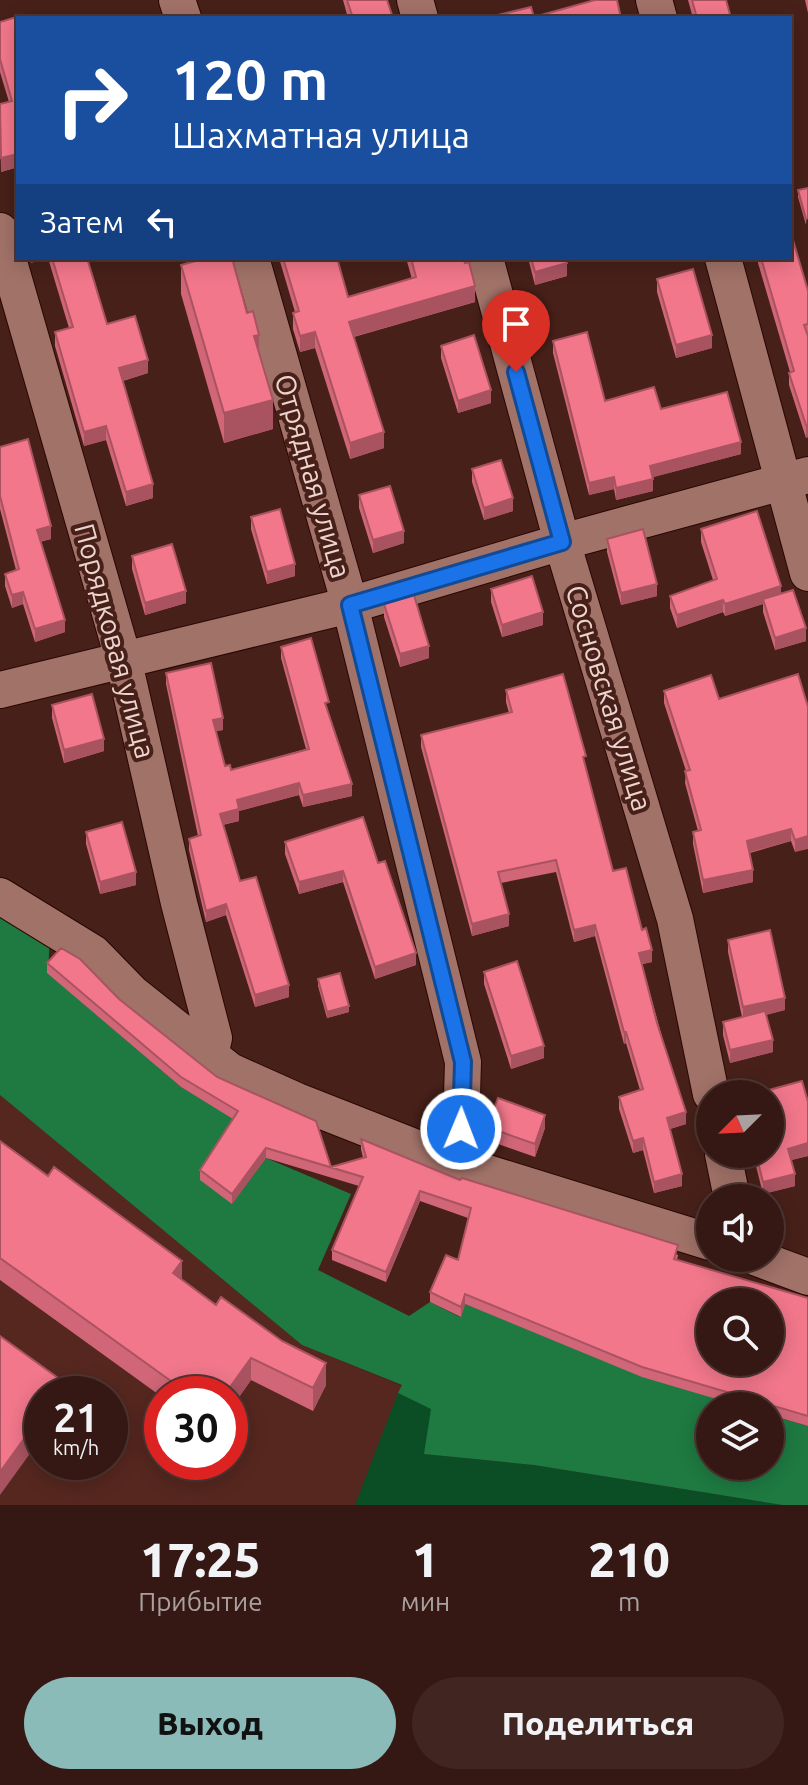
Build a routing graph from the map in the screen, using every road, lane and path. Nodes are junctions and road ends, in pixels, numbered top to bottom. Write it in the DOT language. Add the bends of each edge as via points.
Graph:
graph roads {
  1 [pos="0,231"];
  2 [pos="252,260"];
  3 [pos="486,260"];
  4 [pos="724,260"];
  5 [pos="796,479"];
  6 [pos="562,542"];
  7 [pos="808,573"];
  8 [pos="350,605"];
  9 [pos="123,658"];
  10 [pos="0,690"];
  11 [pos="0,896"];
  12 [pos="210,1055"];
  13 [pos="708,1080"];
  14 [pos="452,1162"];
  15 [pos="696,1238"];
  16 [pos="784,1268"];
  17 [pos="808,1277"];
  1 -- 9 [label="street, Порядковая улица"];
  2 -- 8 [label="street, Отрядная улица"];
  3 -- 6 [label="street, Сосновская улица"];
  4 -- 5 [label="street"];
  5 -- 6 [label="street"];
  5 -- 7 [label="street"];
  6 -- 8 [label="street"];
  6 -- 13 [label="street, Сосновская улица" via="675,919"];
  8 -- 9 [label="street"];
  8 -- 14 [label="street, Отрядная улица" via="463,1062 461,1129"];
  9 -- 10 [label="street"];
  9 -- 12 [label="street, Порядковая улица" via="214,1038"];
  11 -- 12 [label="street" via="93,953 132,993"];
  12 -- 14 [label="street" via="230,1071 297,1101"];
  14 -- 15 [label="street"];
  16 -- 17 [label="street"];
}
